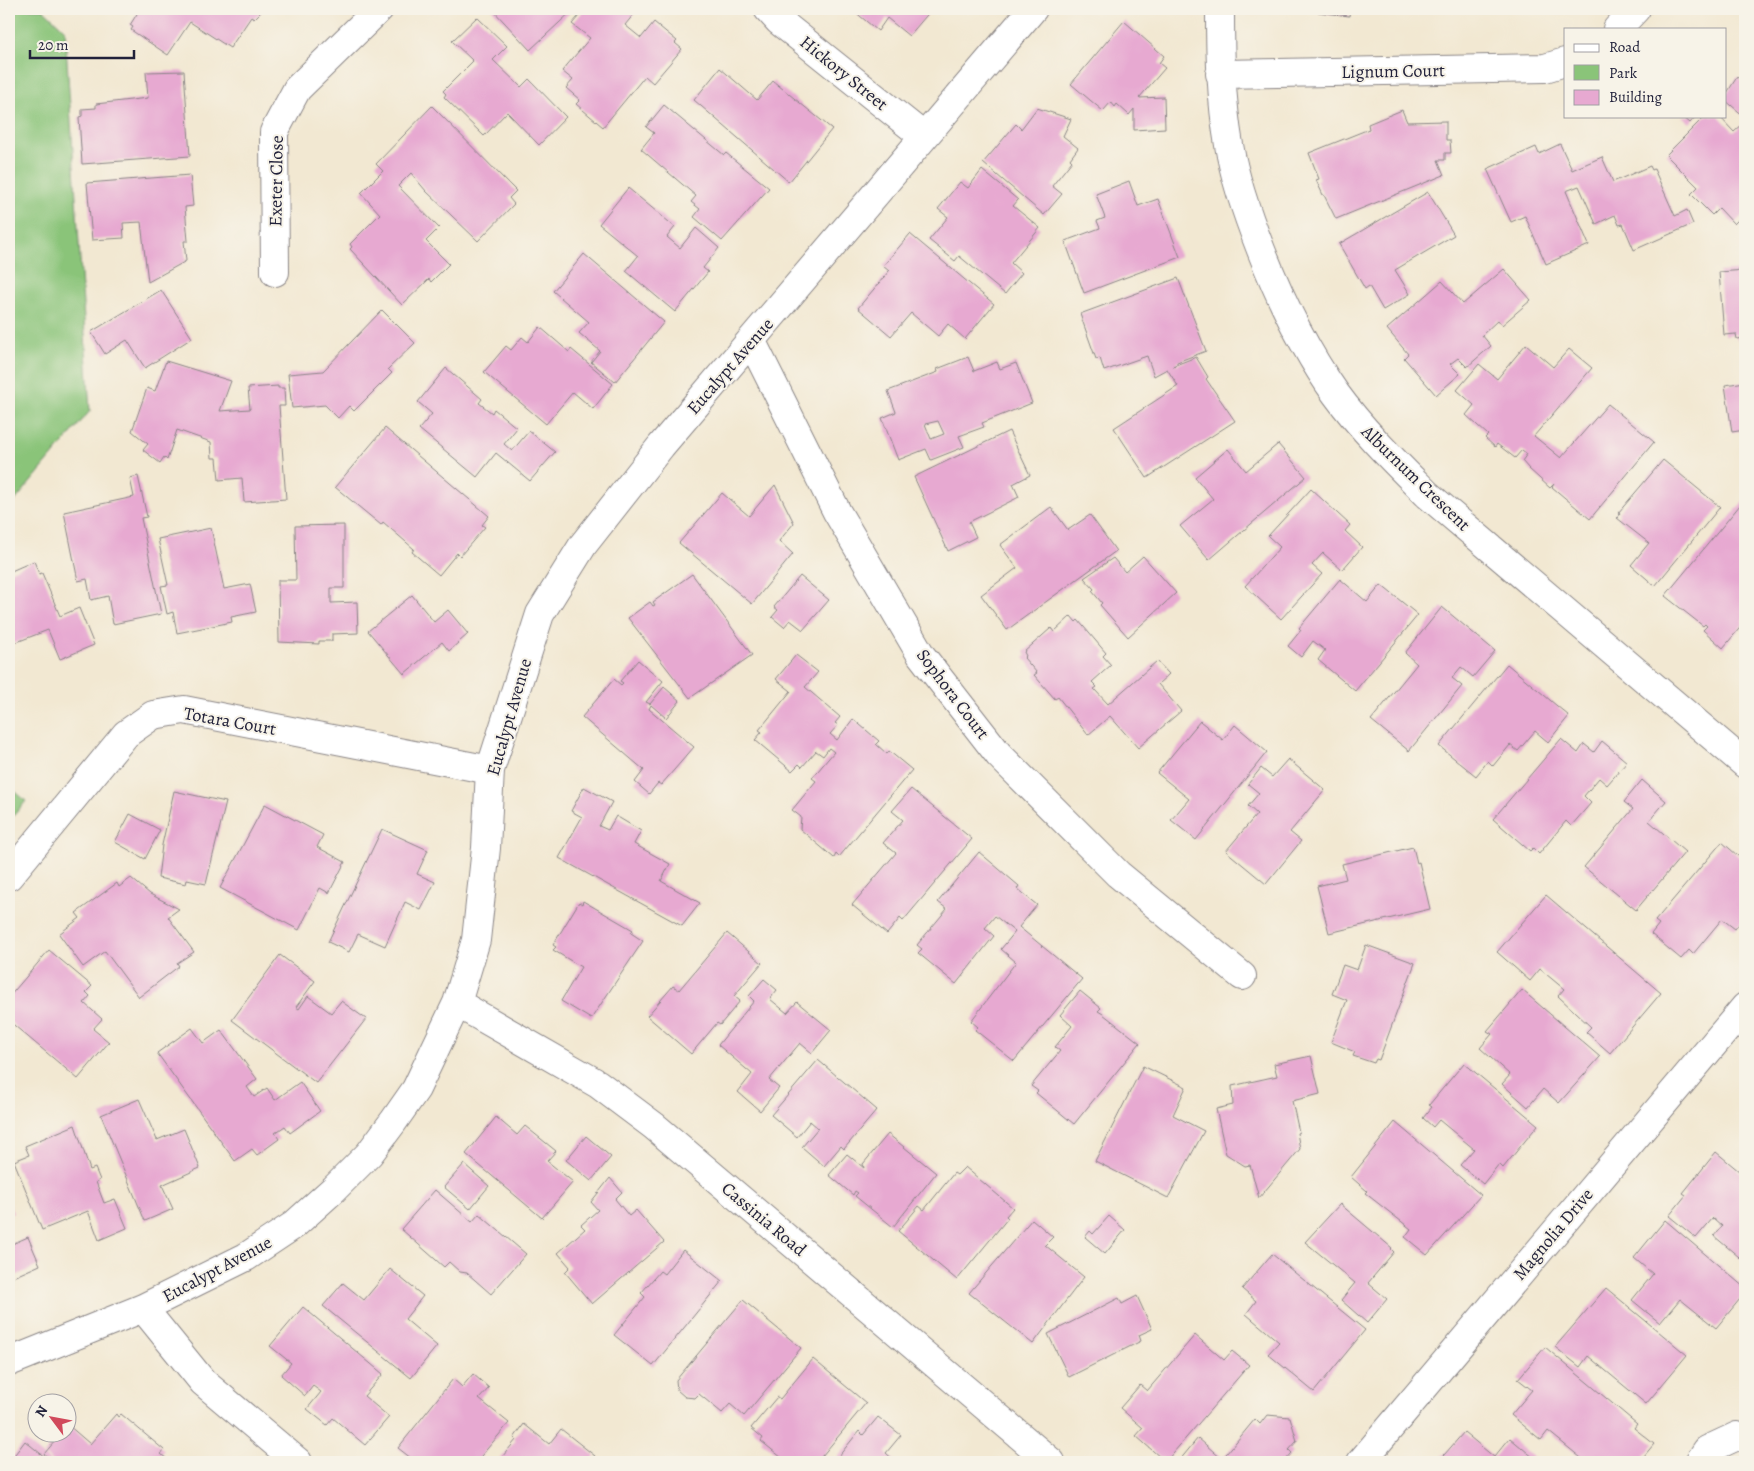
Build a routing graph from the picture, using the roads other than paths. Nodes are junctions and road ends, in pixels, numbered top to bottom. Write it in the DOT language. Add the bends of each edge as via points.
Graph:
graph roads {
  1 [pos="379,9"];
  2 [pos="768,9"];
  3 [pos="1033,9"];
  4 [pos="1220,9"];
  5 [pos="1636,9"];
  6 [pos="1618,28"];
  7 [pos="1564,62"];
  8 [pos="1220,74"];
  9 [pos="923,136"];
  10 [pos="275,272"];
  11 [pos="752,342"];
  12 [pos="1745,764"];
  13 [pos="490,770"];
  14 [pos="9,876"];
  15 [pos="1242,976"];
  16 [pos="457,1003"];
  17 [pos="1745,1006"];
  18 [pos="143,1308"];
  19 [pos="9,1362"];
  20 [pos="1745,1438"];
  21 [pos="298,1462"];
  22 [pos="1051,1462"];
  23 [pos="1361,1462"];
  24 [pos="1699,1462"];
  1 -- 10 [label="street, Exeter Close" via="297,89 274,132"];
  2 -- 9 [label="street, Hickory Street"];
  3 -- 9 [label="street, Eucalypt Avenue"];
  4 -- 8 [label="street, Alburnum Crescent"];
  5 -- 6 [label="street"];
  7 -- 8 [label="street, Lignum Court" via="1545,68"];
  8 -- 12 [label="street, Alburnum Crescent" via="1229,146 1248,217 1281,301 1336,395 1387,455 1428,495"];
  9 -- 11 [label="street, Eucalypt Avenue"];
  11 -- 13 [label="street, Eucalypt Avenue" via="661,446 583,545 540,614"];
  11 -- 15 [label="street, Sophora Court" via="837,512 922,655 951,693 999,755 1118,874"];
  13 -- 14 [label="street, Totara Court" via="184,710 153,715 126,734"];
  13 -- 16 [label="street, Eucalypt Avenue" via="476,940"];
  16 -- 18 [label="street, Eucalypt Avenue" via="416,1089 369,1154 334,1189 294,1225 246,1257"];
  16 -- 22 [label="street, Cassinia Road" via="598,1084 654,1126"];
  17 -- 23 [label="street, Magnolia Drive"];
  18 -- 19 [label="street, Eucalypt Avenue"];
  18 -- 21 [label="street" via="203,1382"];
  20 -- 24 [label="street" via="1737,1436 1707,1450"];
}
